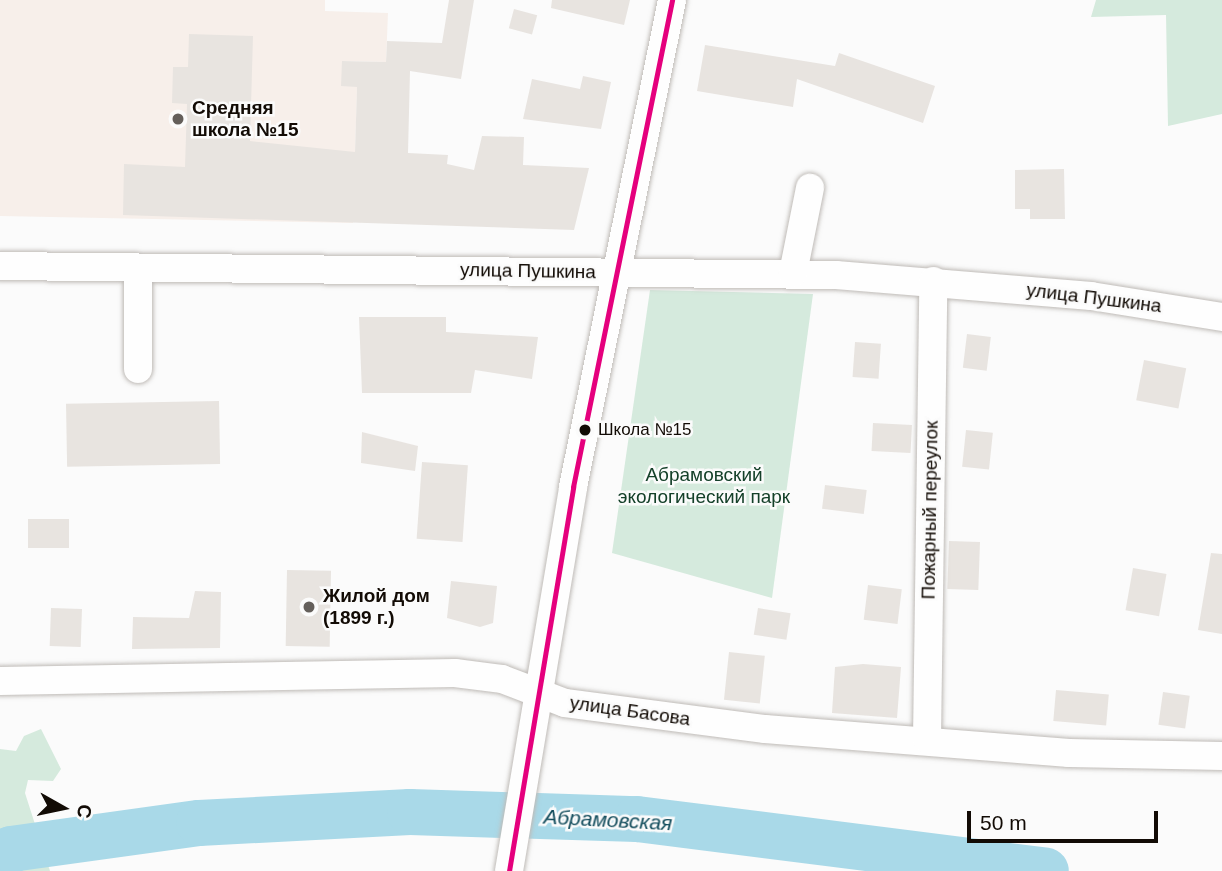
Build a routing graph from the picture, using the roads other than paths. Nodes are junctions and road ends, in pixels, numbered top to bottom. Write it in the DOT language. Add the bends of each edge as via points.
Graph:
graph roads {
  1 [pos="672,0"];
  2 [pos="810,188"];
  3 [pos="0,266"];
  4 [pos="138,268"];
  5 [pos="614,272"];
  6 [pos="793,274"];
  7 [pos="933,281"];
  8 [pos="1222,317"];
  9 [pos="138,369"];
  10 [pos="0,681"];
  11 [pos="536,693"];
  12 [pos="927,739"];
  13 [pos="1222,756"];
  14 [pos="509,871"];
  1 -- 5 [label="street"];
  2 -- 6 [label="street"];
  3 -- 4 [label="street, улица Пушкина"];
  4 -- 5 [label="street, улица Пушкина"];
  4 -- 9 [label="street"];
  5 -- 6 [label="street, улица Пушкина"];
  5 -- 11 [label="street"];
  6 -- 7 [label="street, улица Пушкина"];
  7 -- 8 [label="street, улица Пушкина"];
  7 -- 12 [label="street, Пожарный переулок"];
  10 -- 11 [label="street, улица Басова" via="455,673 502,679"];
  11 -- 12 [label="street, улица Басова" via="715,723"];
  11 -- 14 [label="street"];
  12 -- 13 [label="street, улица Басова" via="1069,753"];
}
